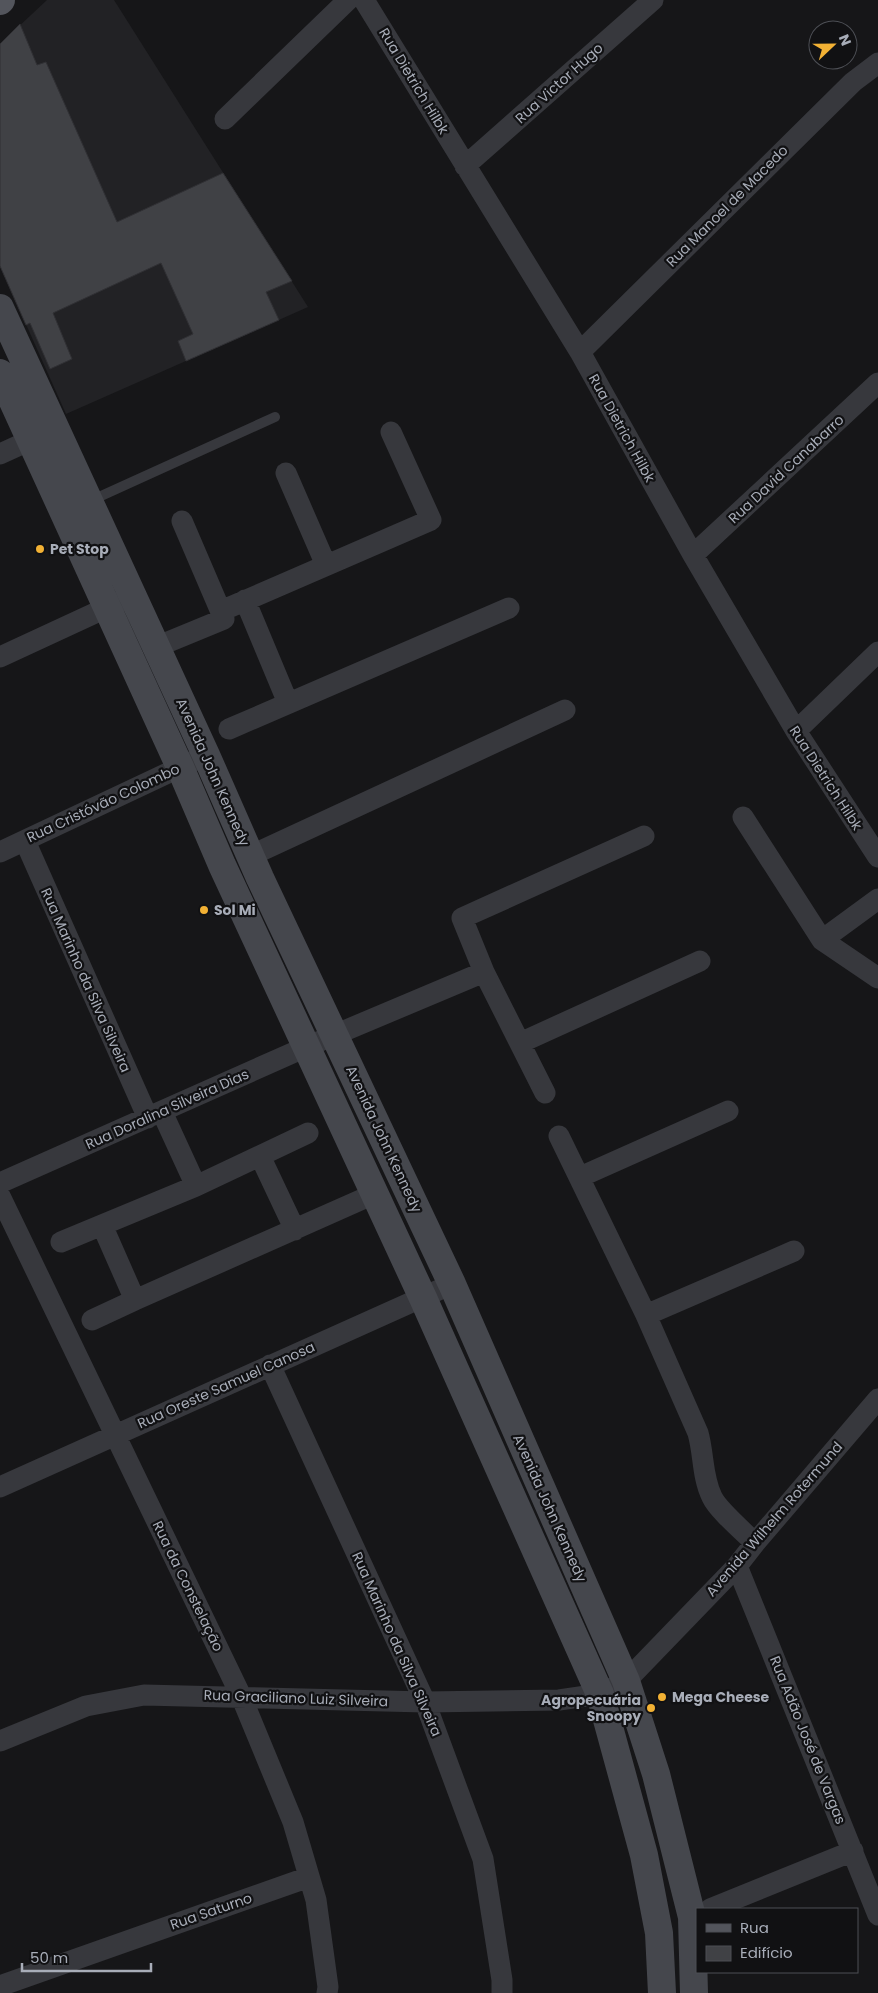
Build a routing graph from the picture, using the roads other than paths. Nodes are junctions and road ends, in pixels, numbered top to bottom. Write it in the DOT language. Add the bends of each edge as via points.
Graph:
graph roads {
  1 [pos="348,0"];
  2 [pos="364,0"];
  3 [pos="652,0"];
  4 [pos="878,63"];
  5 [pos="225,119"];
  6 [pos="466,166"];
  7 [pos="0,308"];
  8 [pos="580,352"];
  9 [pos="0,373"];
  10 [pos="878,383"];
  11 [pos="275,417"];
  12 [pos="56,429"];
  13 [pos="391,432"];
  14 [pos="30,440"];
  15 [pos="0,454"];
  16 [pos="286,473"];
  17 [pos="89,501"];
  18 [pos="182,521"];
  19 [pos="693,555"];
  20 [pos="326,565"];
  21 [pos="133,596"];
  22 [pos="246,600"];
  23 [pos="106,607"];
  24 [pos="508,608"];
  25 [pos="221,611"];
  26 [pos="156,647"];
  27 [pos="878,652"];
  28 [pos="0,657"];
  29 [pos="288,703"];
  30 [pos="565,710"];
  31 [pos="229,728"];
  32 [pos="796,731"];
  33 [pos="206,755"];
  34 [pos="180,767"];
  35 [pos="743,817"];
  36 [pos="644,836"];
  37 [pos="24,841"];
  38 [pos="0,852"];
  39 [pos="250,856"];
  40 [pos="878,857"];
  41 [pos="878,899"];
  42 [pos="822,940"];
  43 [pos="700,961"];
  44 [pos="484,972"];
  45 [pos="878,978"];
  46 [pos="335,1035"];
  47 [pos="520,1043"];
  48 [pos="306,1047"];
  49 [pos="545,1093"];
  50 [pos="728,1111"];
  51 [pos="155,1115"];
  52 [pos="308,1133"];
  53 [pos="559,1136"];
  54 [pos="260,1156"];
  55 [pos="580,1177"];
  56 [pos="0,1184"];
  57 [pos="196,1186"];
  58 [pos="374,1194"];
  59 [pos="0,1196"];
  60 [pos="102,1225"];
  61 [pos="295,1230"];
  62 [pos="61,1242"];
  63 [pos="794,1251"];
  64 [pos="452,1284"];
  65 [pos="422,1298"];
  66 [pos="136,1300"];
  67 [pos="646,1315"];
  68 [pos="92,1320"];
  69 [pos="270,1364"];
  70 [pos="877,1402"];
  71 [pos="115,1435"];
  72 [pos="0,1487"];
  73 [pos="755,1543"];
  74 [pos="737,1566"];
  75 [pos="626,1681"];
  76 [pos="600,1694"];
  77 [pos="241,1696"];
  78 [pos="425,1702"];
  79 [pos="0,1741"];
  80 [pos="853,1851"];
  81 [pos="309,1877"];
  82 [pos="697,1908"];
  83 [pos="711,1908"];
  84 [pos="878,1915"];
  85 [pos="696,1961"];
  86 [pos="0,1986"];
  87 [pos="327,1993"];
  88 [pos="502,1993"];
  89 [pos="662,1993"];
  90 [pos="694,1993"];
  1 -- 5 [label="street"];
  2 -- 6 [label="street, Rua Dietrich Hilbk"];
  3 -- 6 [label="street, Rua Victor Hugo"];
  4 -- 8 [label="street, Rua Manoel de Macedo" via="853,82"];
  6 -- 8 [label="street, Rua Dietrich Hilbk"];
  7 -- 12 [label="main road, Avenida John Kennedy"];
  8 -- 19 [label="street, Rua Dietrich Hilbk"];
  9 -- 14 [label="main road, Avenida John Kennedy"];
  10 -- 19 [label="street, Rua David Canabarro"];
  11 -- 17 [label="lane"];
  12 -- 14 [label="street"];
  12 -- 17 [label="main road, Avenida John Kennedy"];
  13 -- 20 [label="street" via="431,520"];
  14 -- 15 [label="street"];
  14 -- 23 [label="main road, Avenida John Kennedy"];
  16 -- 20 [label="street"];
  17 -- 21 [label="main road, Avenida John Kennedy"];
  18 -- 25 [label="street"];
  19 -- 32 [label="street, Rua Dietrich Hilbk"];
  20 -- 22 [label="street"];
  21 -- 23 [label="street"];
  21 -- 26 [label="main road, Avenida John Kennedy"];
  22 -- 25 [label="street"];
  22 -- 29 [label="street"];
  23 -- 28 [label="street"];
  23 -- 34 [label="main road, Avenida John Kennedy"];
  24 -- 29 [label="street"];
  25 -- 26 [label="street" via="224,619"];
  26 -- 33 [label="main road, Avenida John Kennedy"];
  27 -- 32 [label="street"];
  29 -- 31 [label="street"];
  30 -- 39 [label="street"];
  32 -- 40 [label="street, Rua Dietrich Hilbk"];
  33 -- 34 [label="street, Rua Cristóvão Colombo"];
  33 -- 39 [label="main road, Avenida John Kennedy"];
  34 -- 37 [label="street, Rua Cristóvão Colombo"];
  34 -- 48 [label="main road, Avenida John Kennedy"];
  35 -- 42 [label="street"];
  36 -- 44 [label="street" via="462,918"];
  37 -- 38 [label="street, Rua Cristóvão Colombo"];
  37 -- 51 [label="street, Rua Marinho da Silva Silveira"];
  39 -- 46 [label="main road, Avenida John Kennedy"];
  41 -- 42 [label="street"];
  42 -- 45 [label="street"];
  43 -- 47 [label="street"];
  44 -- 46 [label="street, Rua Doralina Silveira Dias"];
  44 -- 47 [label="street"];
  46 -- 48 [label="street, Rua Doralina Silveira Dias"];
  46 -- 64 [label="main road, Avenida John Kennedy"];
  47 -- 49 [label="street"];
  48 -- 51 [label="street, Rua Doralina Silveira Dias"];
  48 -- 58 [label="main road, Avenida John Kennedy"];
  50 -- 55 [label="street"];
  51 -- 56 [label="street, Rua Doralina Silveira Dias"];
  51 -- 57 [label="street, Rua Marinho da Silva Silveira"];
  52 -- 54 [label="street"];
  53 -- 55 [label="street"];
  54 -- 57 [label="street"];
  54 -- 61 [label="street"];
  55 -- 67 [label="street"];
  57 -- 60 [label="street"];
  58 -- 61 [label="street"];
  58 -- 65 [label="main road, Avenida John Kennedy"];
  59 -- 71 [label="street, Rua da Constelação"];
  60 -- 62 [label="street"];
  60 -- 66 [label="street"];
  61 -- 66 [label="street"];
  63 -- 67 [label="street"];
  64 -- 65 [label="street, Rua Oreste Samuel Canosa"];
  64 -- 75 [label="main road, Avenida John Kennedy"];
  65 -- 69 [label="street, Rua Oreste Samuel Canosa"];
  65 -- 76 [label="main road, Avenida John Kennedy"];
  66 -- 68 [label="street"];
  67 -- 73 [label="street" via="698,1433 703,1467 713,1500"];
  69 -- 71 [label="street, Rua Oreste Samuel Canosa"];
  69 -- 78 [label="street, Rua Marinho da Silva Silveira"];
  70 -- 73 [label="street, Avenida Wilhelm Rotermund"];
  71 -- 72 [label="street, Rua Oreste Samuel Canosa"];
  71 -- 77 [label="street, Rua da Constelação"];
  73 -- 74 [label="street, Avenida Wilhelm Rotermund"];
  74 -- 75 [label="street, Avenida Wilhelm Rotermund"];
  74 -- 80 [label="street, Rua Adão José de Vargas"];
  75 -- 76 [label="street, Rua Graciliano Luiz Silveira"];
  75 -- 82 [label="main road, Avenida John Kennedy"];
  76 -- 78 [label="street, Rua Graciliano Luiz Silveira" via="559,1700"];
  76 -- 89 [label="main road, Avenida John Kennedy" via="644,1855 659,1933"];
  77 -- 78 [label="street, Rua Graciliano Luiz Silveira"];
  77 -- 79 [label="street, Rua Graciliano Luiz Silveira" via="144,1694 86,1706"];
  77 -- 81 [label="street, Rua da Constelação" via="293,1822"];
  78 -- 88 [label="street, Rua Marinho da Silva Silveira" via="483,1859"];
  80 -- 83 [label="street"];
  80 -- 84 [label="street, Rua Adão José de Vargas"];
  81 -- 86 [label="street, Rua Saturno"];
  81 -- 87 [label="street, Rua da Constelação" via="316,1900"];
  85 -- 90 [label="main road, Avenida John Kennedy"];
}
